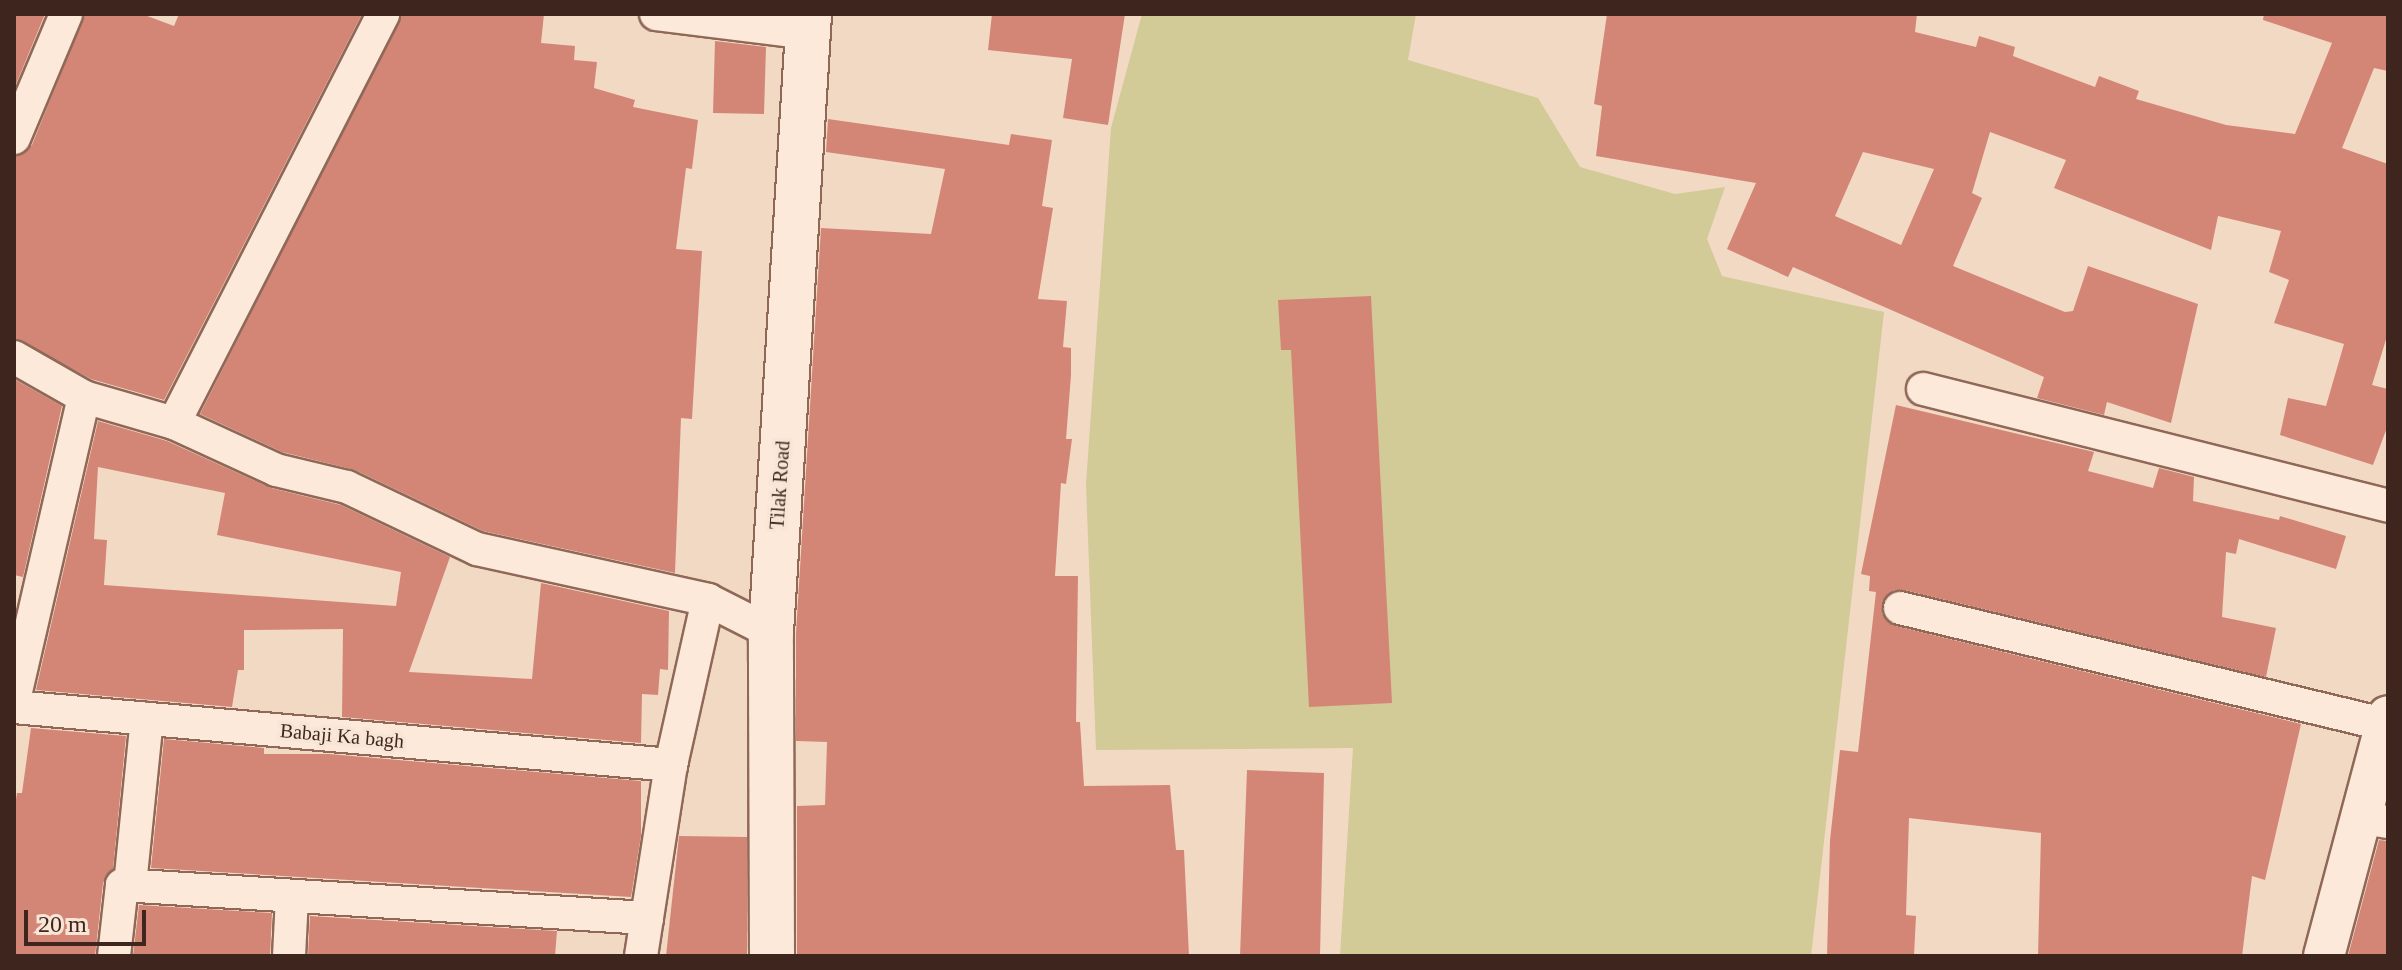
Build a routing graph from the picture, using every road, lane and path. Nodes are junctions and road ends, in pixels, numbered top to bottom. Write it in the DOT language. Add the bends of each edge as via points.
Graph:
graph roads {
  1 [pos="66,14"];
  2 [pos="383,14"];
  3 [pos="656,14"];
  4 [pos="809,24"];
  5 [pos="14,138"];
  6 [pos="14,357"];
  7 [pos="1923,389"];
  8 [pos="84,397"];
  9 [pos="174,423"];
  10 [pos="2388,506"];
  11 [pos="708,600"];
  12 [pos="1900,608"];
  13 [pos="771,632"];
  14 [pos="14,700"];
  15 [pos="14,707"];
  16 [pos="147,719"];
  17 [pos="2387,721"];
  18 [pos="671,765"];
  19 [pos="2375,820"];
  20 [pos="130,885"];
  21 [pos="292,896"];
  22 [pos="647,918"];
  23 [pos="114,956"];
  24 [pos="289,956"];
  25 [pos="641,956"];
  26 [pos="772,956"];
  27 [pos="2324,956"];
  1 -- 5 [label="street"];
  2 -- 9 [label="street"];
  3 -- 4 [label="street"];
  4 -- 13 [label="main road, Tilak Road"];
  6 -- 8 [label="street"];
  7 -- 10 [label="street"];
  8 -- 9 [label="street"];
  8 -- 14 [label="street"];
  9 -- 11 [label="street" via="276,470 347,487 477,549"];
  11 -- 13 [label="street"];
  11 -- 18 [label="street"];
  12 -- 17 [label="street"];
  13 -- 26 [label="main road, Tilak Road"];
  15 -- 16 [label="street, Babaji Ka bagh"];
  16 -- 18 [label="street, Babaji Ka bagh"];
  16 -- 20 [label="street"];
  17 -- 19 [label="street"];
  18 -- 22 [label="street"];
  19 -- 27 [label="street"];
  20 -- 21 [label="street"];
  20 -- 23 [label="street" via="122,885"];
  21 -- 22 [label="street"];
  21 -- 24 [label="street"];
  22 -- 25 [label="street"];
}
